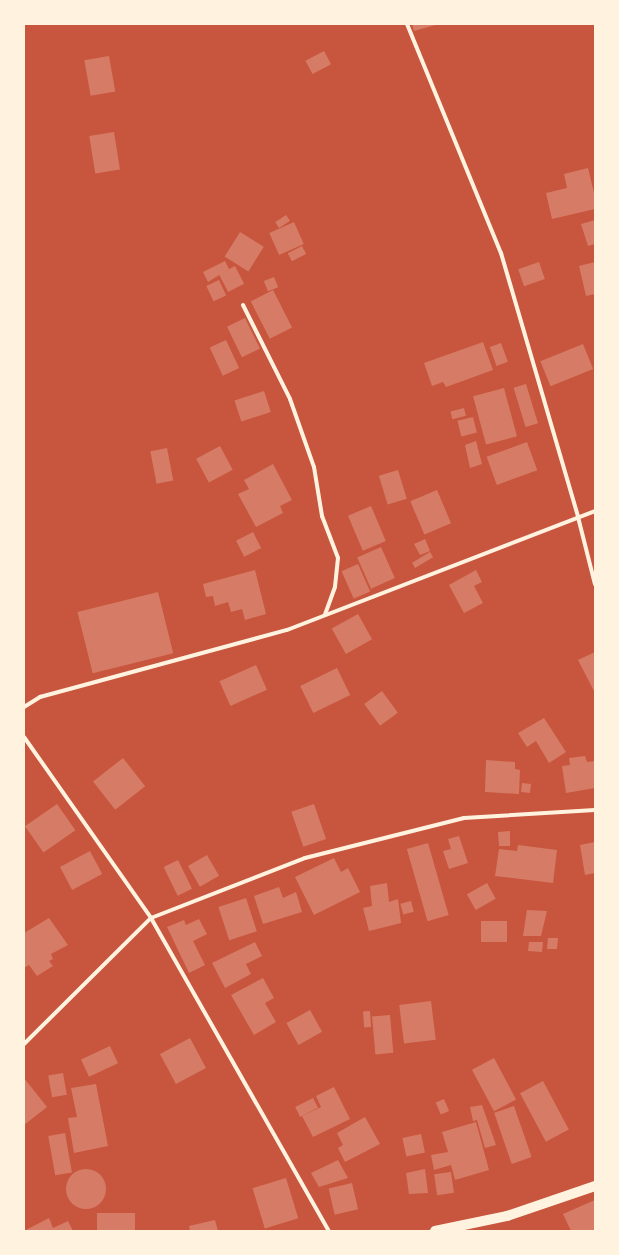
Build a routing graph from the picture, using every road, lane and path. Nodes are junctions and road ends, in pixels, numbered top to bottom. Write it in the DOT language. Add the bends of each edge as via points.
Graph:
graph roads {
  1 [pos="407,24"];
  2 [pos="243,305"];
  3 [pos="595,511"];
  4 [pos="578,517"];
  5 [pos="595,584"];
  6 [pos="325,614"];
  7 [pos="24,708"];
  8 [pos="24,737"];
  9 [pos="595,810"];
  10 [pos="151,918"];
  11 [pos="24,1044"];
  12 [pos="595,1186"];
  13 [pos="329,1231"];
  14 [pos="435,1231"];
  1 -- 4 [label="street" via="500,253"];
  2 -- 6 [label="street" via="290,398 314,467 322,516 338,558 335,587"];
  3 -- 4 [label="street"];
  4 -- 5 [label="street"];
  4 -- 6 [label="street"];
  6 -- 7 [label="street" via="287,630 40,698"];
  8 -- 10 [label="street"];
  9 -- 10 [label="street" via="456,820 305,858"];
  10 -- 11 [label="street"];
  10 -- 13 [label="street"];
  12 -- 14 [label="main road" via="507,1216"];
}
